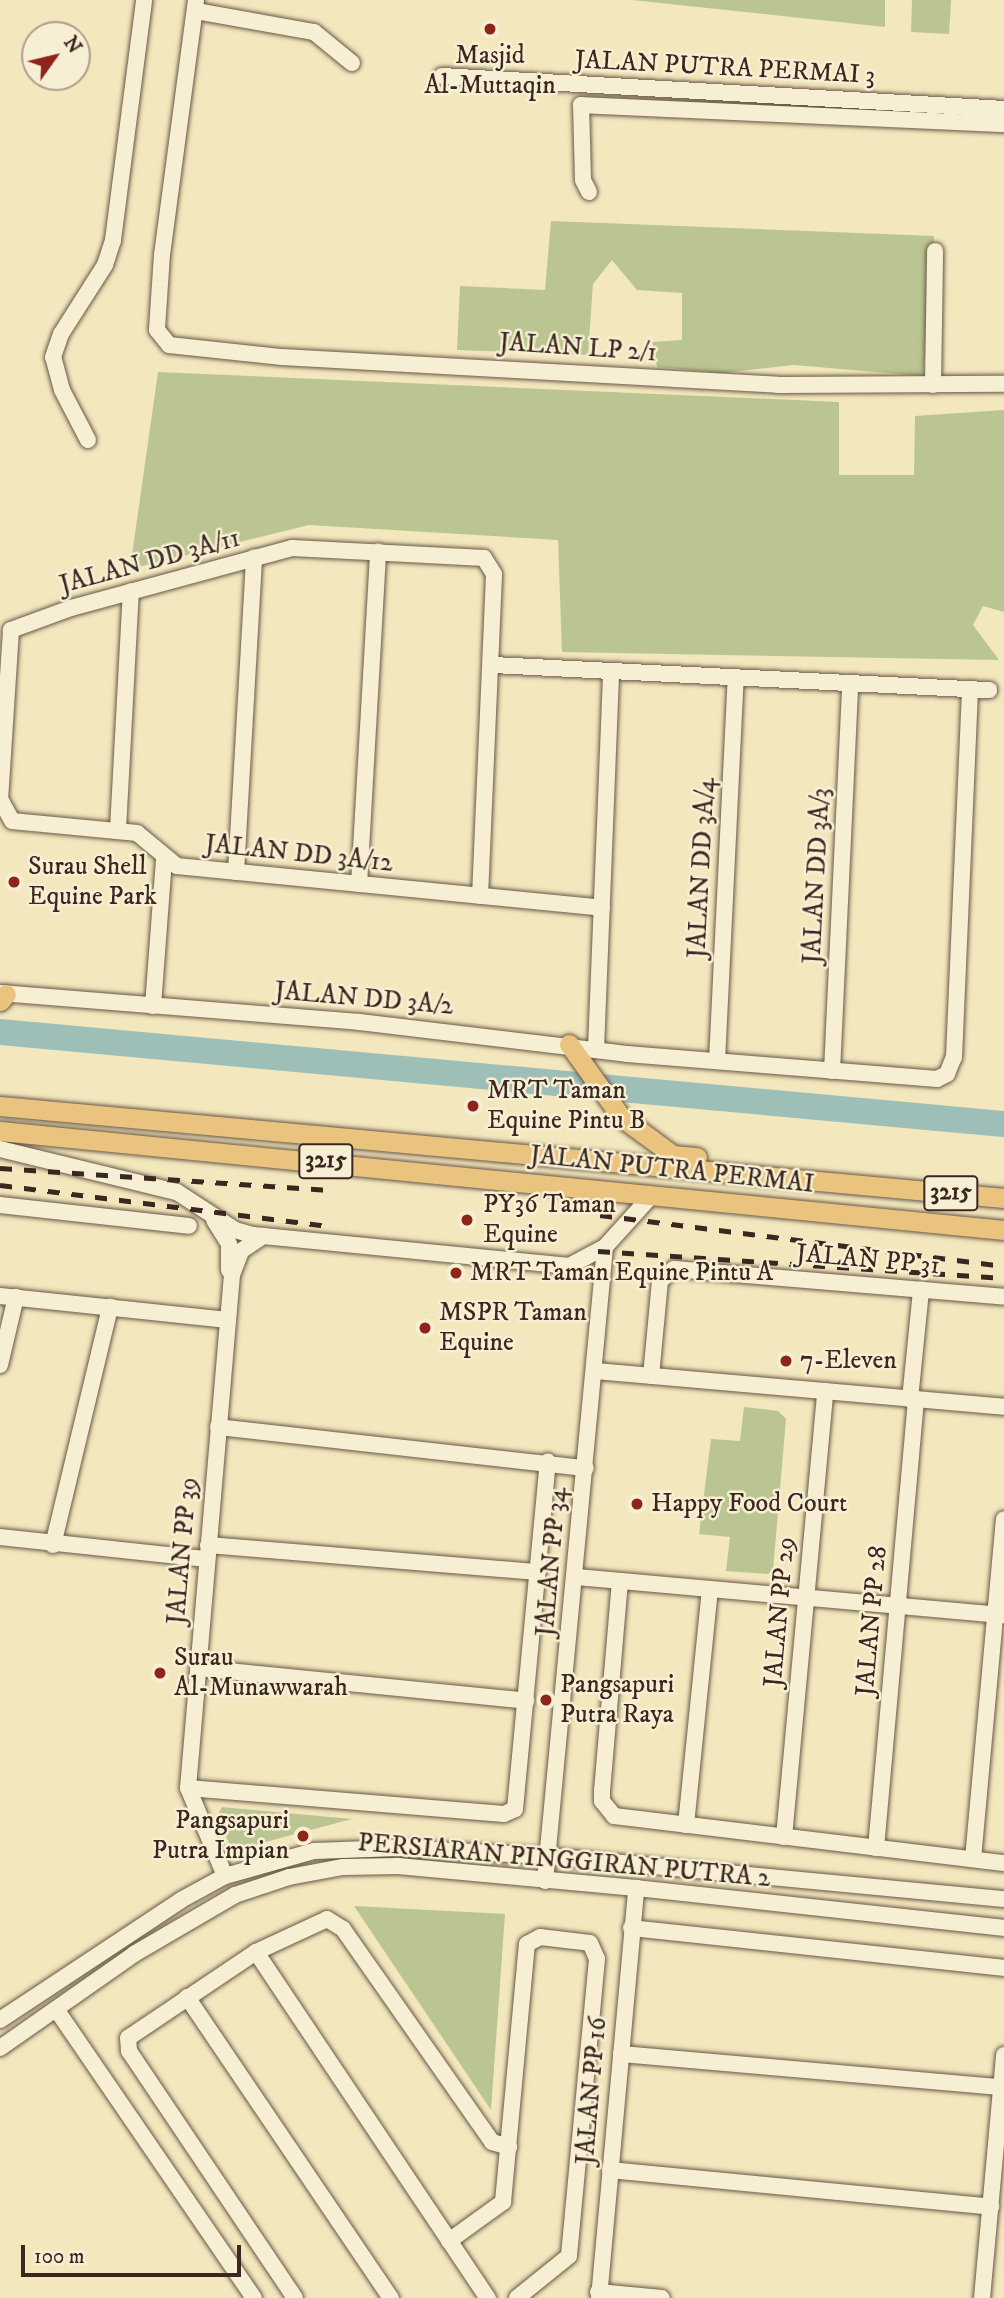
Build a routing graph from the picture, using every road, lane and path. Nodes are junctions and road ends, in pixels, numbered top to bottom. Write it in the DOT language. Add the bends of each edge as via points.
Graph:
graph roads {
  1 [pos="144,0"];
  2 [pos="196,6"];
  3 [pos="352,63"];
  4 [pos="442,75"];
  5 [pos="1004,108"];
  6 [pos="1004,124"];
  7 [pos="589,191"];
  8 [pos="935,251"];
  9 [pos="1004,384"];
  10 [pos="933,385"];
  11 [pos="88,440"];
  12 [pos="378,552"];
  13 [pos="254,558"];
  14 [pos="131,591"];
  15 [pos="493,665"];
  16 [pos="611,671"];
  17 [pos="736,677"];
  18 [pos="850,683"];
  19 [pos="970,689"];
  20 [pos="989,690"];
  21 [pos="7,816"];
  22 [pos="118,829"];
  23 [pos="164,860"];
  24 [pos="236,872"];
  25 [pos="359,884"];
  26 [pos="480,896"];
  27 [pos="602,908"];
  28 [pos="2,996"];
  29 [pos="153,1006"];
  30 [pos="569,1044"];
  31 [pos="592,1056"];
  32 [pos="717,1061"];
  33 [pos="832,1071"];
  34 [pos="0,1106"];
  35 [pos="0,1131"];
  36 [pos="0,1149"];
  37 [pos="898,1188"];
  38 [pos="652,1195"];
  39 [pos="1004,1198"];
  40 [pos="200,1203"];
  41 [pos="0,1205"];
  42 [pos="189,1226"];
  43 [pos="1004,1230"];
  44 [pos="263,1236"];
  45 [pos="605,1247"];
  46 [pos="232,1275"];
  47 [pos="921,1290"];
  48 [pos="8,1297"];
  49 [pos="1004,1297"];
  50 [pos="110,1307"];
  51 [pos="228,1320"];
  52 [pos="0,1365"];
  53 [pos="595,1371"];
  54 [pos="651,1376"];
  55 [pos="825,1391"];
  56 [pos="913,1399"];
  57 [pos="1004,1407"];
  58 [pos="218,1427"];
  59 [pos="548,1462"];
  60 [pos="586,1468"];
  61 [pos="1004,1518"];
  62 [pos="0,1537"];
  63 [pos="53,1545"];
  64 [pos="208,1552"];
  65 [pos="538,1572"];
  66 [pos="576,1577"];
  67 [pos="620,1581"];
  68 [pos="710,1589"];
  69 [pos="806,1597"];
  70 [pos="898,1605"];
  71 [pos="1000,1614"];
  72 [pos="198,1668"];
  73 [pos="526,1701"];
  74 [pos="188,1788"];
  75 [pos="686,1825"];
  76 [pos="784,1837"];
  77 [pos="876,1848"];
  78 [pos="548,1856"];
  79 [pos="973,1859"];
  80 [pos="1004,1863"];
  81 [pos="225,1876"];
  82 [pos="545,1881"];
  83 [pos="636,1888"];
  84 [pos="1004,1899"];
  85 [pos="631,1928"];
  86 [pos="1004,1928"];
  87 [pos="256,1952"];
  88 [pos="1004,1968"];
  89 [pos="187,1997"];
  90 [pos="57,2009"];
  91 [pos="0,2020"];
  92 [pos="0,2048"];
  93 [pos="621,2054"];
  94 [pos="1004,2055"];
  95 [pos="1001,2087"];
  96 [pos="509,2147"];
  97 [pos="581,2157"];
  98 [pos="610,2170"];
  99 [pos="579,2174"];
  100 [pos="991,2207"];
  101 [pos="449,2241"];
  102 [pos="598,2295"];
  103 [pos="254,2298"];
  104 [pos="295,2298"];
  105 [pos="391,2298"];
  106 [pos="488,2298"];
  107 [pos="517,2298"];
  108 [pos="662,2298"];
  109 [pos="982,2298"];
  1 -- 11 [label="street" via="113,240 105,265 61,334 53,357 62,390"];
  2 -- 3 [label="street" via="313,33"];
  2 -- 10 [label="street, JALAN LP 2/1" via="166,211 157,330 169,345 270,356 778,385"];
  4 -- 5 [label="street, JALAN PUTRA PERMAI 3"];
  6 -- 7 [label="street" via="581,105 583,180"];
  8 -- 10 [label="street"];
  9 -- 10 [label="street, JALAN LP 2/1"];
  12 -- 13 [label="street, JALAN DD 3A/11" via="299,548"];
  12 -- 15 [label="street, JALAN DD 3A/11" via="478,556 490,562 494,570"];
  12 -- 25 [label="street"];
  13 -- 14 [label="street, JALAN DD 3A/11"];
  13 -- 24 [label="street"];
  14 -- 21 [label="street, JALAN DD 3A/11" via="11,630 0,799"];
  14 -- 22 [label="street"];
  15 -- 16 [label="street"];
  15 -- 26 [label="street"];
  16 -- 17 [label="street"];
  16 -- 27 [label="street"];
  17 -- 18 [label="street"];
  17 -- 32 [label="street, JALAN DD 3A/4"];
  18 -- 19 [label="street"];
  18 -- 33 [label="street, JALAN DD 3A/3"];
  19 -- 20 [label="street"];
  19 -- 33 [label="street" via="954,1057 947,1074 937,1079"];
  21 -- 22 [label="street, JALAN DD 3A/12" via="19,824"];
  22 -- 23 [label="street, JALAN DD 3A/12" via="137,834"];
  23 -- 24 [label="street, JALAN DD 3A/12" via="177,866"];
  23 -- 29 [label="street"];
  24 -- 25 [label="street, JALAN DD 3A/12"];
  25 -- 26 [label="street, JALAN DD 3A/12"];
  26 -- 27 [label="street, JALAN DD 3A/12"];
  27 -- 31 [label="street"];
  28 -- 29 [label="street, JALAN DD 3A/2"];
  29 -- 30 [label="street, JALAN DD 3A/2"];
  30 -- 31 [label="main road"];
  31 -- 32 [label="street"];
  31 -- 37 [label="main road" via="621,1117 673,1155 823,1171"];
  32 -- 33 [label="street"];
  34 -- 37 [label="main road, JALAN PUTRA PERMAI / 3215"];
  35 -- 38 [label="main road, JALAN PUTRA PERMAI / 3215"];
  36 -- 40 [label="street" via="149,1183"];
  37 -- 39 [label="main road, JALAN PUTRA PERMAI / 3215"];
  38 -- 43 [label="main road, JALAN PUTRA PERMAI / 3215"];
  38 -- 45 [label="street"];
  40 -- 44 [label="street" via="235,1230"];
  40 -- 46 [label="street" via="229,1244"];
  41 -- 42 [label="street"];
  44 -- 45 [label="street" via="569,1266"];
  44 -- 46 [label="street, JALAN PP 39" via="241,1251"];
  45 -- 53 [label="street, JALAN PP 34"];
  46 -- 51 [label="street, JALAN PP 39"];
  47 -- 49 [label="street, JALAN PP 31"];
  47 -- 54 [label="street, JALAN PP 31" via="674,1269 660,1281"];
  47 -- 56 [label="street, JALAN PP 28"];
  48 -- 50 [label="street"];
  48 -- 52 [label="street"];
  50 -- 51 [label="street"];
  50 -- 63 [label="street"];
  51 -- 58 [label="street, JALAN PP 39"];
  53 -- 54 [label="street"];
  53 -- 60 [label="street, JALAN PP 34"];
  54 -- 55 [label="street"];
  55 -- 56 [label="street"];
  55 -- 69 [label="street, JALAN PP 29"];
  56 -- 57 [label="street"];
  56 -- 70 [label="street, JALAN PP 28"];
  58 -- 59 [label="street"];
  58 -- 64 [label="street, JALAN PP 39"];
  59 -- 60 [label="street"];
  59 -- 65 [label="street"];
  60 -- 66 [label="street, JALAN PP 34"];
  61 -- 71 [label="street"];
  62 -- 63 [label="street"];
  63 -- 64 [label="street"];
  64 -- 65 [label="street"];
  64 -- 72 [label="street, JALAN PP 39"];
  65 -- 73 [label="street"];
  66 -- 67 [label="street"];
  66 -- 78 [label="street, JALAN PP 34"];
  67 -- 68 [label="street"];
  67 -- 75 [label="street" via="602,1801 614,1816"];
  68 -- 69 [label="street"];
  68 -- 75 [label="street"];
  69 -- 70 [label="street"];
  69 -- 76 [label="street, JALAN PP 29"];
  70 -- 71 [label="street"];
  70 -- 77 [label="street, JALAN PP 28"];
  71 -- 79 [label="street"];
  72 -- 73 [label="street"];
  72 -- 74 [label="street, JALAN PP 39"];
  73 -- 74 [label="street" via="515,1809 504,1814"];
  74 -- 81 [label="street, JALAN PP 39"];
  75 -- 76 [label="street"];
  76 -- 77 [label="street"];
  77 -- 79 [label="street"];
  78 -- 81 [label="street, PERSIARAN PINGGIRAN PUTRA 2" via="397,1847 314,1851"];
  78 -- 82 [label="street, JALAN PP 34"];
  78 -- 84 [label="street, PERSIARAN PINGGIRAN PUTRA 2"];
  79 -- 80 [label="street"];
  81 -- 91 [label="street, PERSIARAN PINGGIRAN PUTRA 2" via="181,1900"];
  82 -- 83 [label="street, PERSIARAN PINGGIRAN PUTRA 2"];
  82 -- 90 [label="street, PERSIARAN PINGGIRAN PUTRA 2" via="398,1866 343,1867 289,1877 235,1895 176,1927"];
  83 -- 85 [label="street, JALAN PP 16"];
  83 -- 86 [label="street, PERSIARAN PINGGIRAN PUTRA 2"];
  85 -- 88 [label="street"];
  85 -- 93 [label="street, JALAN PP 16"];
  87 -- 89 [label="street"];
  87 -- 96 [label="street" via="319,1920 339,1924 492,2142"];
  87 -- 101 [label="street"];
  89 -- 104 [label="street" via="128,2038 127,2046"];
  89 -- 105 [label="street"];
  90 -- 92 [label="street, PERSIARAN PINGGIRAN PUTRA 2"];
  90 -- 103 [label="street"];
  93 -- 95 [label="street"];
  93 -- 98 [label="street, JALAN PP 16"];
  94 -- 95 [label="street"];
  95 -- 100 [label="street"];
  96 -- 97 [label="street" via="527,1944 540,1937 585,1942 597,1953"];
  96 -- 101 [label="street" via="503,2204"];
  97 -- 98 [label="street"];
  97 -- 99 [label="street"];
  98 -- 99 [label="street"];
  98 -- 100 [label="street"];
  98 -- 102 [label="street, JALAN PP 16"];
  99 -- 107 [label="street" via="568,2258"];
  100 -- 109 [label="street"];
  101 -- 106 [label="street"];
  102 -- 108 [label="street"];
}
